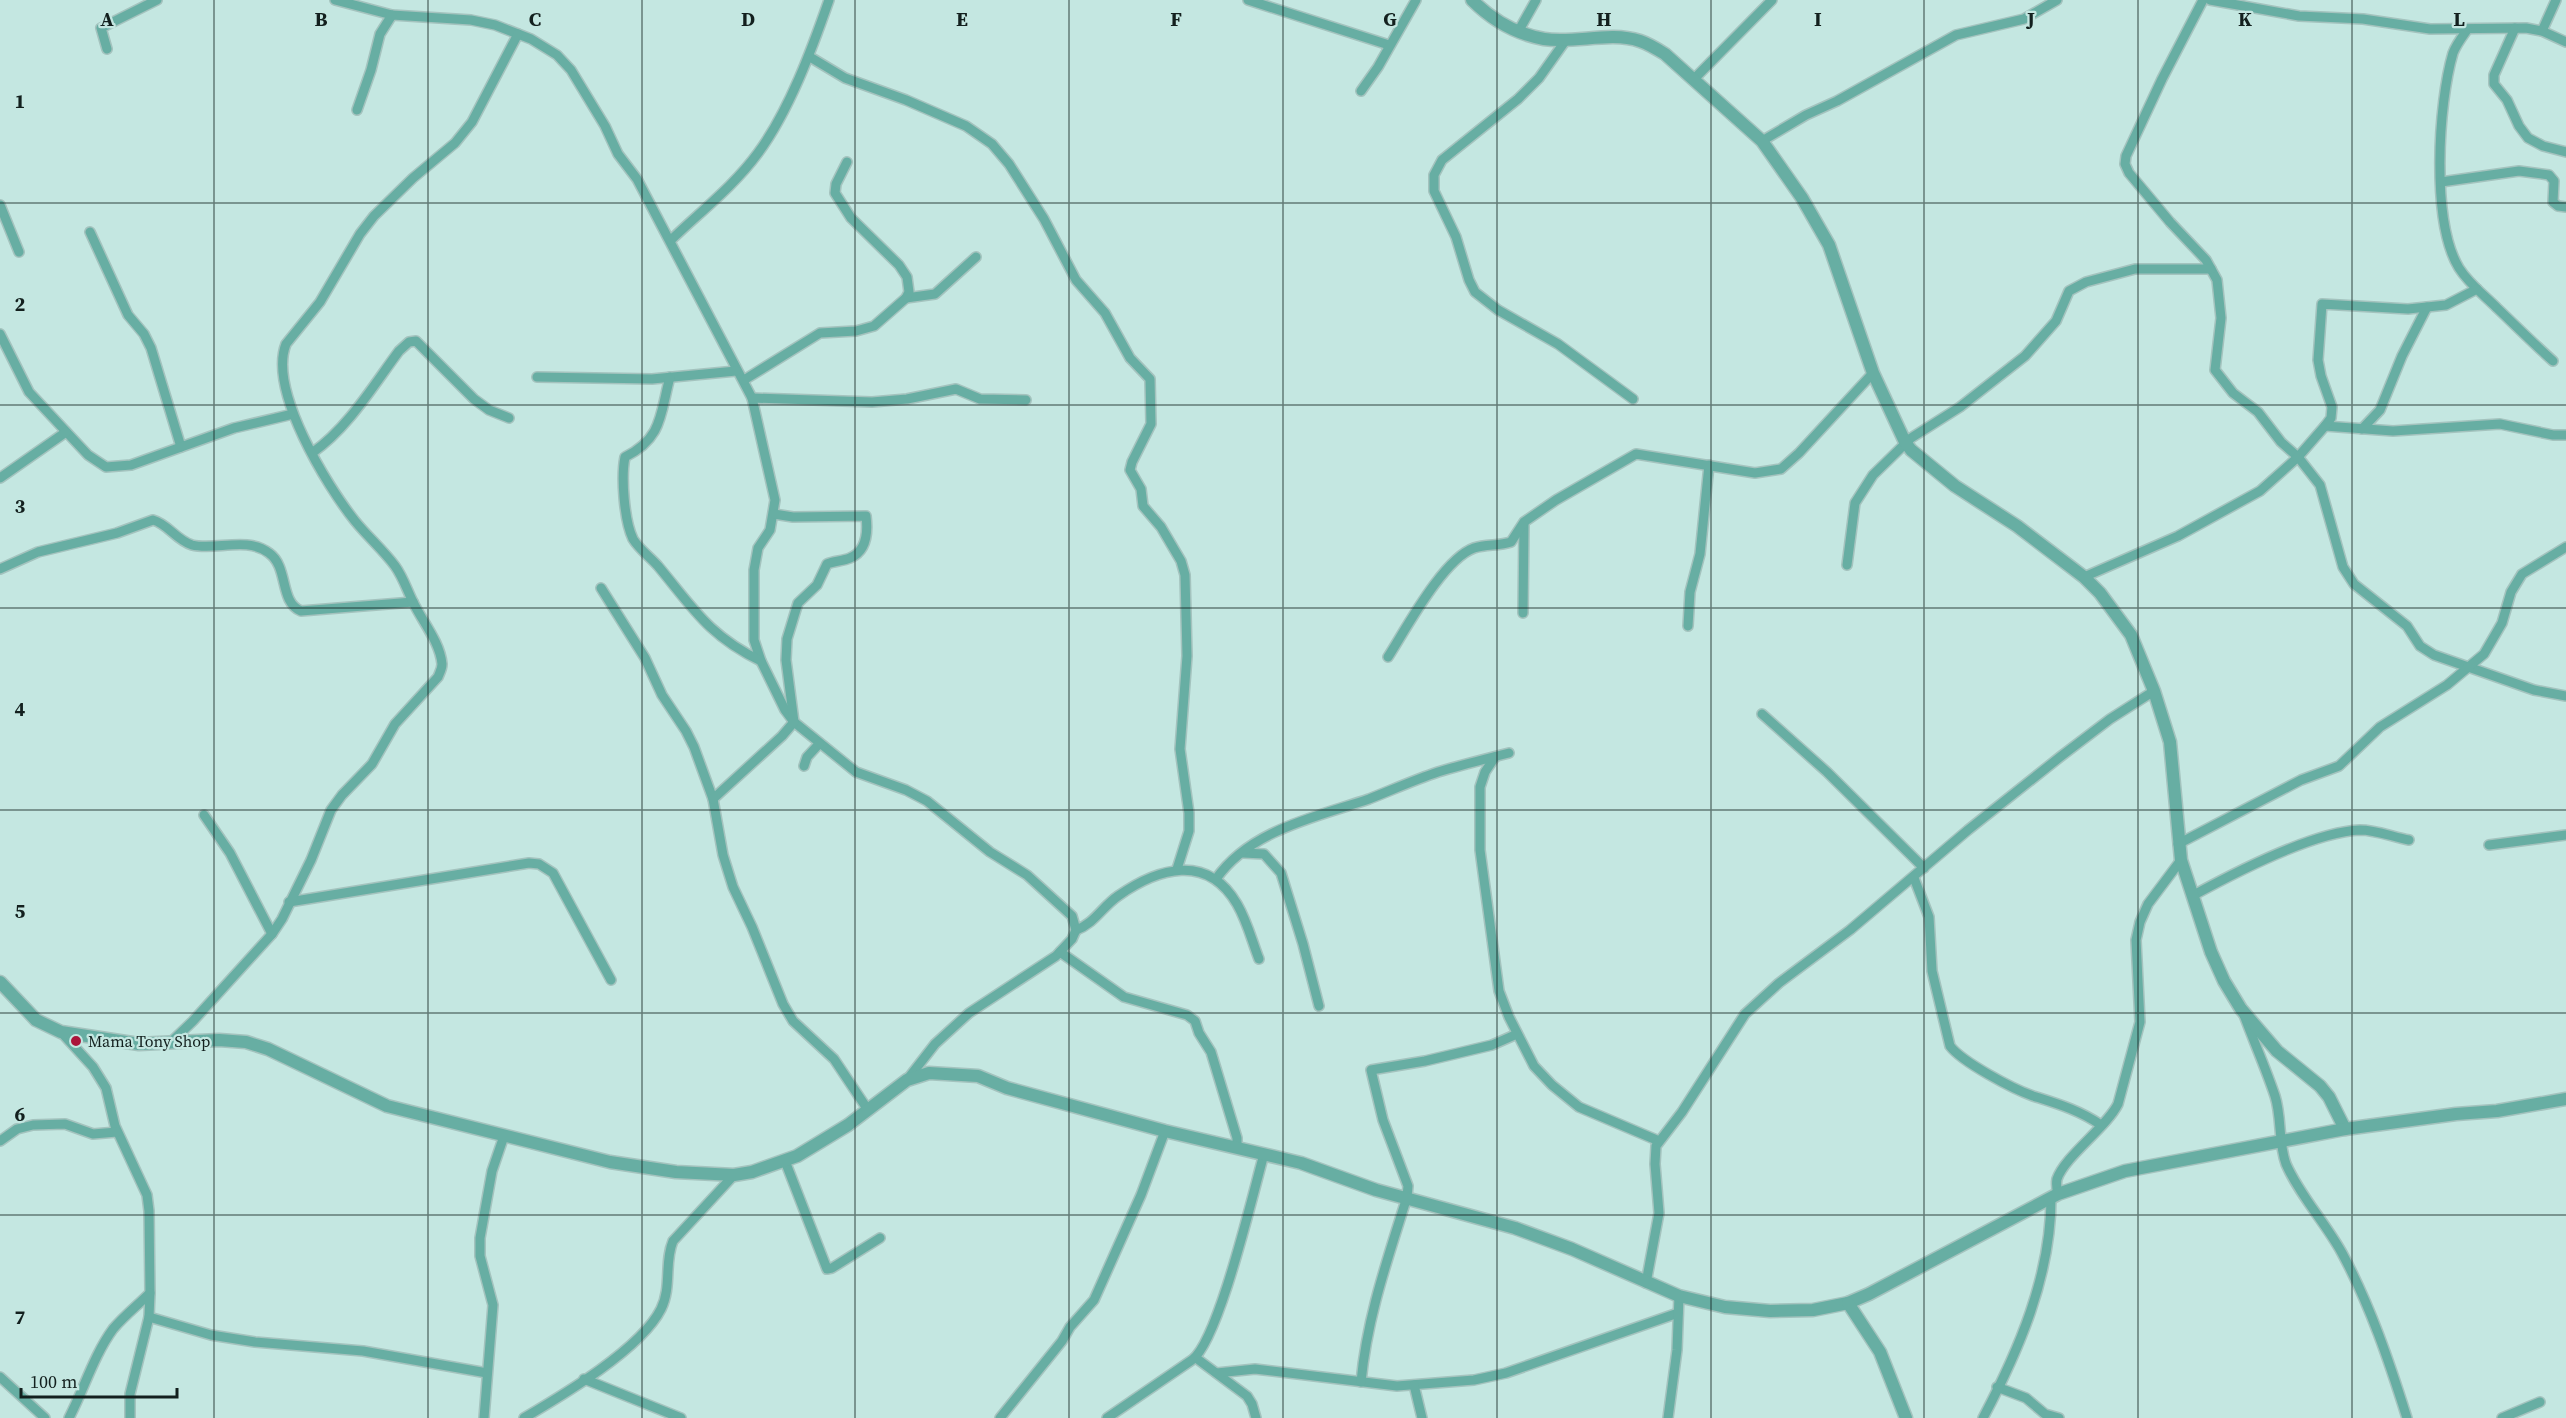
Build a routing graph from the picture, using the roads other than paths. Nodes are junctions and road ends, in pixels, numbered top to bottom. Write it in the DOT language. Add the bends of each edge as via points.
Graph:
graph roads {
  1 [pos="157,0"];
  2 [pos="335,0"];
  3 [pos="829,0"];
  4 [pos="1248,0"];
  5 [pos="1416,0"];
  6 [pos="1472,0"];
  7 [pos="1536,0"];
  8 [pos="1772,0"];
  9 [pos="2057,0"];
  10 [pos="2203,0"];
  11 [pos="2210,0"];
  12 [pos="2556,0"];
  13 [pos="392,15"];
  14 [pos="2515,28"];
  15 [pos="2467,30"];
  16 [pos="2542,31"];
  17 [pos="1518,32"];
  18 [pos="518,34"];
  19 [pos="1566,40"];
  20 [pos="2566,42"];
  21 [pos="1389,45"];
  22 [pos="107,50"];
  23 [pos="810,57"];
  24 [pos="1694,79"];
  25 [pos="1361,91"];
  26 [pos="357,110"];
  27 [pos="1762,141"];
  28 [pos="2566,152"];
  29 [pos="847,162"];
  30 [pos="2441,182"];
  31 [pos="0,205"];
  32 [pos="2566,207"];
  33 [pos="90,232"];
  34 [pos="671,240"];
  35 [pos="19,252"];
  36 [pos="976,257"];
  37 [pos="2211,269"];
  38 [pos="2476,289"];
  39 [pos="906,298"];
  40 [pos="2427,307"];
  41 [pos="0,334"];
  42 [pos="2553,361"];
  43 [pos="736,371"];
  44 [pos="1873,373"];
  45 [pos="537,377"];
  46 [pos="670,377"];
  47 [pos="744,380"];
  48 [pos="752,398"];
  49 [pos="1633,399"];
  50 [pos="1026,400"];
  51 [pos="293,414"];
  52 [pos="509,418"];
  53 [pos="2325,426"];
  54 [pos="2362,429"];
  55 [pos="66,432"];
  56 [pos="2566,435"];
  57 [pos="1905,442"];
  58 [pos="181,447"];
  59 [pos="312,453"];
  60 [pos="2298,457"];
  61 [pos="1709,465"];
  62 [pos="0,478"];
  63 [pos="774,514"];
  64 [pos="1524,522"];
  65 [pos="2566,547"];
  66 [pos="1847,565"];
  67 [pos="0,569"];
  68 [pos="2084,578"];
  69 [pos="601,588"];
  70 [pos="412,602"];
  71 [pos="1523,613"];
  72 [pos="1688,626"];
  73 [pos="1388,657"];
  74 [pos="761,661"];
  75 [pos="2470,666"];
  76 [pos="2154,691"];
  77 [pos="2566,696"];
  78 [pos="1762,714"];
  79 [pos="794,722"];
  80 [pos="819,744"];
  81 [pos="1509,753"];
  82 [pos="1495,757"];
  83 [pos="804,766"];
  84 [pos="713,799"];
  85 [pos="204,814"];
  86 [pos="2564,838"];
  87 [pos="2409,840"];
  88 [pos="2178,844"];
  89 [pos="2489,845"];
  90 [pos="1244,853"];
  91 [pos="2181,860"];
  92 [pos="1924,868"];
  93 [pos="1177,869"];
  94 [pos="1914,878"];
  95 [pos="1216,879"];
  96 [pos="2192,896"];
  97 [pos="289,902"];
  98 [pos="1076,930"];
  99 [pos="272,934"];
  100 [pos="1060,952"];
  101 [pos="1258,959"];
  102 [pos="611,980"];
  103 [pos="1,986"];
  104 [pos="1319,1006"];
  105 [pos="2241,1009"];
  106 [pos="61,1032"];
  107 [pos="1517,1034"];
  108 [pos="169,1044"];
  109 [pos="907,1080"];
  110 [pos="2566,1099"];
  111 [pos="868,1110"];
  112 [pos="2101,1125"];
  113 [pos="2345,1129"];
  114 [pos="1165,1131"];
  115 [pos="117,1132"];
  116 [pos="504,1136"];
  117 [pos="1659,1141"];
  118 [pos="2280,1141"];
  119 [pos="0,1142"];
  120 [pos="1237,1148"];
  121 [pos="1264,1154"];
  122 [pos="785,1161"];
  123 [pos="735,1175"];
  124 [pos="2055,1196"];
  125 [pos="1407,1197"];
  126 [pos="880,1238"];
  127 [pos="1646,1283"];
  128 [pos="150,1293"];
  129 [pos="1679,1296"];
  130 [pos="1848,1303"];
  131 [pos="1678,1312"];
  132 [pos="149,1317"];
  133 [pos="1196,1358"];
  134 [pos="1217,1372"];
  135 [pos="487,1373"];
  136 [pos="0,1377"];
  137 [pos="584,1379"];
  138 [pos="1361,1382"];
  139 [pos="1414,1385"];
  140 [pos="1997,1387"];
  141 [pos="2540,1402"];
  142 [pos="45,1418"];
  143 [pos="69,1418"];
  144 [pos="130,1418"];
  145 [pos="484,1418"];
  146 [pos="524,1418"];
  147 [pos="681,1418"];
  148 [pos="1000,1418"];
  149 [pos="1107,1418"];
  150 [pos="1256,1418"];
  151 [pos="1422,1418"];
  152 [pos="1668,1418"];
  153 [pos="1906,1418"];
  154 [pos="1983,1418"];
  155 [pos="2059,1418"];
  156 [pos="2407,1418"];
  157 [pos="2502,1418"];
  1 -- 22 [label="street" via="101,28"];
  2 -- 13 [label="street"];
  3 -- 23 [label="street"];
  4 -- 21 [label="street"];
  5 -- 21 [label="street"];
  6 -- 17 [label="street"];
  7 -- 17 [label="street"];
  8 -- 24 [label="street"];
  9 -- 27 [label="street" via="2024,19 1956,35"];
  10 -- 37 [label="street" via="2162,79 2125,164"];
  11 -- 15 [label="street" via="2299,16"];
  12 -- 16 [label="street"];
  13 -- 18 [label="street" via="471,20"];
  13 -- 26 [label="street" via="380,34"];
  14 -- 15 [label="street"];
  14 -- 16 [label="street"];
  14 -- 28 [label="street" via="2494,75 2494,84 2528,138"];
  15 -- 30 [label="street" via="2454,50 2446,80"];
  16 -- 20 [label="street"];
  17 -- 19 [label="street"];
  18 -- 34 [label="street" via="557,55 571,70"];
  18 -- 51 [label="street" via="472,122 455,143 374,216 320,302 286,344 283,363"];
  19 -- 24 [label="street" via="1615,37 1641,41 1665,54"];
  19 -- 49 [label="street" via="1539,78 1518,99 1442,160 1434,175 1434,191 1456,237 1475,292 1498,310 1558,344"];
  21 -- 25 [label="street"];
  23 -- 34 [label="street" via="757,154"];
  23 -- 93 [label="street" via="845,78 966,126 992,144 1044,219 1076,280 1105,313 1130,358 1150,379 1151,424 1130,470 1141,489 1143,506 1161,527 1185,575 1186,686 1180,743 1190,813 1189,831"];
  24 -- 27 [label="street"];
  27 -- 44 [label="street" via="1829,245"];
  29 -- 39 [label="street" via="835,194 851,218 899,265 909,286"];
  30 -- 32 [label="street" via="2519,171 2549,175 2554,181 2553,202"];
  30 -- 38 [label="street" via="2443,218 2451,249 2459,268"];
  31 -- 35 [label="street"];
  33 -- 58 [label="street" via="128,315 151,348"];
  34 -- 43 [label="street"];
  36 -- 39 [label="street" via="935,294"];
  37 -- 57 [label="street" via="2136,269 2076,286 2069,291 2056,321 2025,356 1959,407"];
  37 -- 60 [label="street" via="2221,299 2215,370"];
  38 -- 40 [label="street" via="2446,305"];
  38 -- 42 [label="street"];
  39 -- 47 [label="street" via="874,326 820,333"];
  40 -- 53 [label="street" via="2322,304 2318,360 2332,407"];
  40 -- 54 [label="street" via="2380,410"];
  41 -- 55 [label="street" via="24,385"];
  43 -- 46 [label="street"];
  43 -- 47 [label="street"];
  44 -- 57 [label="street"];
  44 -- 61 [label="street" via="1781,469 1755,473"];
  45 -- 46 [label="street"];
  46 -- 74 [label="street" via="660,420 650,439 625,457 629,527 636,543 705,625"];
  47 -- 48 [label="street"];
  48 -- 50 [label="street" via="872,402 956,389 980,399"];
  48 -- 63 [label="street" via="771,482"];
  51 -- 58 [label="street" via="234,428"];
  51 -- 59 [label="street"];
  52 -- 59 [label="street" via="474,399 416,341 409,342 344,424"];
  53 -- 54 [label="street"];
  53 -- 60 [label="street"];
  54 -- 56 [label="street" via="2393,431 2500,424"];
  55 -- 58 [label="street" via="98,464 110,468 131,465"];
  55 -- 62 [label="street"];
  57 -- 66 [label="street" via="1873,475 1855,503"];
  57 -- 68 [label="street" via="1955,486 2017,526"];
  59 -- 70 [label="street" via="328,484 399,572"];
  60 -- 68 [label="street" via="2260,491 2199,526"];
  60 -- 75 [label="street" via="2320,485 2343,567 2354,584 2407,626 2424,650"];
  61 -- 64 [label="street" via="1636,454"];
  61 -- 72 [label="street"];
  63 -- 74 [label="street" via="770,530 758,548 754,570 754,640"];
  63 -- 79 [label="street" via="867,516 865,543 859,552 827,564 817,585 798,603 787,639 786,660"];
  64 -- 71 [label="street"];
  64 -- 73 [label="street" via="1511,542 1474,548 1446,570"];
  65 -- 75 [label="street" via="2529,568 2516,581 2494,638"];
  67 -- 70 [label="street" via="38,552 153,520 194,546 238,545 269,553 282,572 289,602 301,611"];
  68 -- 76 [label="street" via="2131,635"];
  69 -- 84 [label="street" via="686,731"];
  70 -- 97 [label="street" via="438,650 442,668 395,724 372,764 331,810"];
  74 -- 79 [label="street"];
  75 -- 77 [label="street" via="2534,690"];
  75 -- 88 [label="street" via="2380,727 2339,766 2301,780"];
  76 -- 88 [label="street" via="2170,742"];
  76 -- 92 [label="street" via="2060,757"];
  78 -- 92 [label="street"];
  79 -- 80 [label="street"];
  79 -- 84 [label="street"];
  80 -- 83 [label="street"];
  80 -- 98 [label="street" via="856,771 927,801 990,852 1026,875 1072,916"];
  81 -- 82 [label="street"];
  82 -- 90 [label="street" via="1438,772 1314,815"];
  82 -- 107 [label="street" via="1480,787 1480,850 1499,991"];
  84 -- 111 [label="street" via="733,887 783,1004 793,1021 834,1059"];
  85 -- 99 [label="street" via="230,853"];
  86 -- 89 [label="street"];
  87 -- 96 [label="street" via="2373,831 2347,831 2247,867"];
  88 -- 91 [label="street"];
  90 -- 95 [label="street" via="1233,859"];
  90 -- 104 [label="street" via="1264,854 1281,873"];
  91 -- 96 [label="street"];
  91 -- 112 [label="street" via="2148,904 2140,922 2136,940 2140,1022 2118,1104"];
  92 -- 94 [label="street"];
  93 -- 95 [label="street"];
  93 -- 98 [label="street" via="1118,896 1091,923"];
  94 -- 112 [label="street" via="1929,917 1932,971 1950,1046 1981,1069 2031,1095 2086,1114"];
  94 -- 117 [label="street" via="1745,1014"];
  95 -- 101 [label="street" via="1237,903"];
  96 -- 105 [label="street" via="2211,952"];
  97 -- 99 [label="street"];
  97 -- 102 [label="street" via="540,864 553,873"];
  98 -- 100 [label="street"];
  99 -- 108 [label="street"];
  100 -- 109 [label="street" via="969,1013 934,1044"];
  100 -- 120 [label="street" via="1124,998 1195,1021 1215,1064"];
  103 -- 106 [label="street" via="36,1020"];
  105 -- 113 [label="street" via="2277,1051 2320,1086"];
  105 -- 118 [label="street" via="2275,1097"];
  106 -- 108 [label="street" via="139,1044"];
  106 -- 115 [label="street" via="93,1066 106,1088"];
  107 -- 117 [label="street" via="1534,1066 1579,1107"];
  107 -- 125 [label="street" via="1492,1045 1371,1070 1383,1120 1407,1180"];
  108 -- 116 [label="street" via="246,1042 387,1106"];
  109 -- 111 [label="street"];
  109 -- 114 [label="street" via="929,1073 978,1076 1007,1088"];
  110 -- 113 [label="street"];
  111 -- 122 [label="street" via="811,1149"];
  112 -- 124 [label="street" via="2057,1179"];
  113 -- 118 [label="street"];
  114 -- 120 [label="street"];
  114 -- 148 [label="street" via="1094,1300"];
  115 -- 119 [label="street" via="93,1134 65,1124 33,1125 17,1129"];
  115 -- 128 [label="street" via="147,1195"];
  116 -- 123 [label="street" via="610,1162 676,1172"];
  116 -- 135 [label="street" via="492,1171 480,1238 480,1256 493,1305"];
  117 -- 127 [label="street" via="1655,1153 1659,1222"];
  118 -- 124 [label="street" via="2125,1171"];
  118 -- 156 [label="street" via="2289,1169 2316,1217 2333,1238 2363,1296"];
  120 -- 121 [label="street"];
  121 -- 125 [label="street"];
  121 -- 133 [label="street" via="1227,1286"];
  122 -- 123 [label="street"];
  122 -- 126 [label="street" via="827,1269"];
  123 -- 137 [label="street" via="674,1241 665,1297 651,1325"];
  124 -- 130 [label="street"];
  124 -- 140 [label="street" via="2047,1253 2029,1321"];
  125 -- 127 [label="street" via="1546,1239"];
  125 -- 138 [label="street" via="1381,1274"];
  127 -- 129 [label="street"];
  128 -- 132 [label="street"];
  128 -- 143 [label="street" via="113,1330"];
  129 -- 130 [label="street" via="1725,1307 1770,1311 1813,1310"];
  129 -- 131 [label="street"];
  130 -- 153 [label="street" via="1880,1352"];
  131 -- 139 [label="street" via="1506,1373"];
  131 -- 152 [label="street"];
  132 -- 135 [label="street" via="211,1335 363,1351"];
  132 -- 144 [label="street" via="130,1394"];
  133 -- 134 [label="street"];
  133 -- 149 [label="street"];
  134 -- 138 [label="street" via="1255,1369"];
  134 -- 150 [label="street" via="1250,1400"];
  135 -- 145 [label="street"];
  136 -- 142 [label="street"];
  137 -- 146 [label="street"];
  137 -- 147 [label="street"];
  138 -- 139 [label="street"];
  139 -- 151 [label="street"];
  140 -- 154 [label="street"];
  140 -- 155 [label="street" via="2026,1398 2045,1414"];
  141 -- 157 [label="street"];
}
